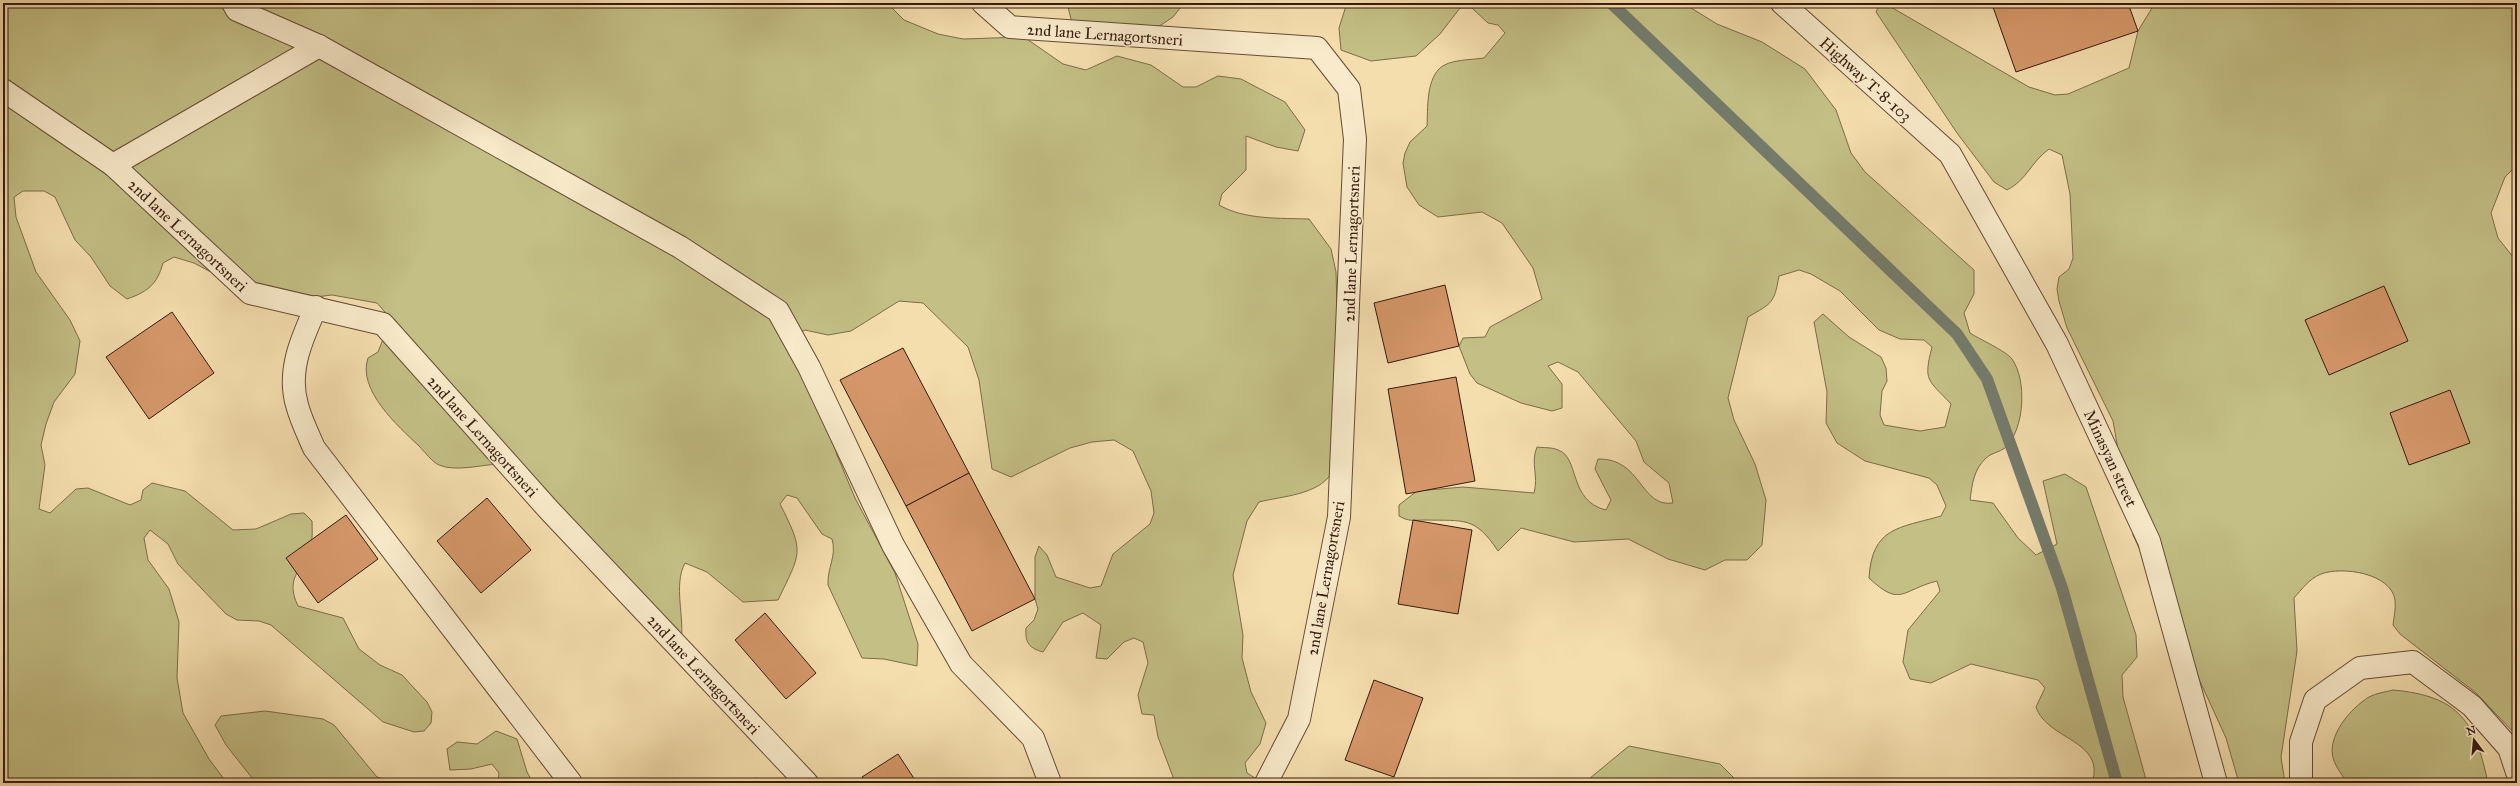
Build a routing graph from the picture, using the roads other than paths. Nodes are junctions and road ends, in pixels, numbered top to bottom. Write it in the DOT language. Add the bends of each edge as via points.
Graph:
graph roads {
  1 [pos="232,3"];
  2 [pos="983,3"];
  3 [pos="1782,3"];
  4 [pos="320,46"];
  5 [pos="3,90"];
  6 [pos="1950,154"];
  7 [pos="113,165"];
  8 [pos="316,307"];
  9 [pos="2517,772"];
  10 [pos="571,783"];
  11 [pos="807,783"];
  12 [pos="1050,783"];
  13 [pos="1266,783"];
  14 [pos="2216,783"];
  15 [pos="2301,783"];
  1 -- 4 [label="street" via="237,10"];
  2 -- 13 [label="street, 2nd lane Lernagortsneri" via="1010,27 1317,48 1349,89 1355,138 1339,517 1299,719"];
  3 -- 6 [label="street, Highway T-8-103"];
  4 -- 7 [label="street"];
  4 -- 12 [label="street" via="680,247 778,311 809,367 893,545 961,664 1032,738"];
  5 -- 7 [label="street, 2nd lane Lernagortsneri"];
  6 -- 14 [label="street, Minasyan street" via="2058,344 2149,541"];
  7 -- 8 [label="street, 2nd lane Lernagortsneri" via="250,293"];
  8 -- 10 [label="street" via="302,339 294,369 296,404 314,448"];
  8 -- 11 [label="street, 2nd lane Lernagortsneri" via="383,324 549,510"];
  9 -- 15 [label="street" via="2509,748 2472,706 2413,662 2360,668 2316,700 2301,742"];
}
